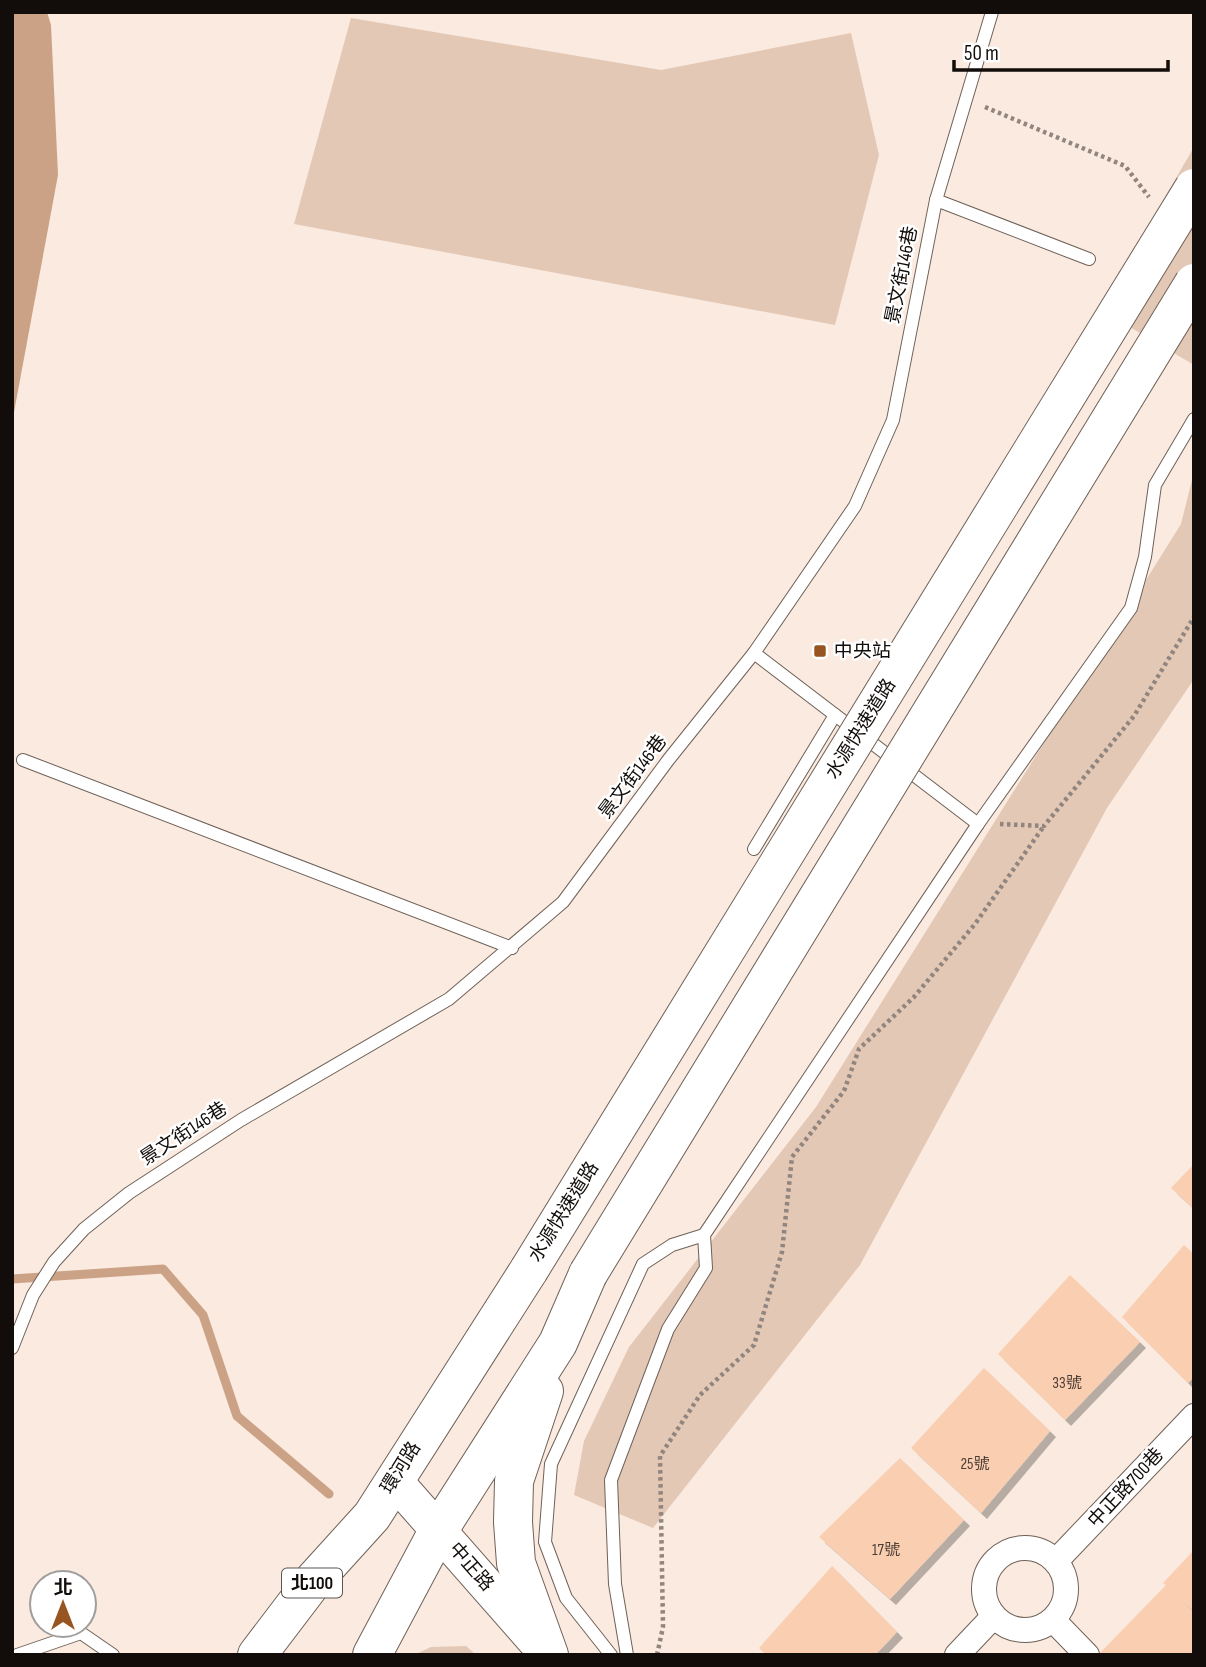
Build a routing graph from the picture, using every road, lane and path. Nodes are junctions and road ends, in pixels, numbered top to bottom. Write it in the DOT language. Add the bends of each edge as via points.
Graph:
graph roads {
  1 [pos="992,12"];
  2 [pos="965,98"];
  3 [pos="1194,188"];
  4 [pos="936,200"];
  5 [pos="1155,204"];
  6 [pos="1089,259"];
  7 [pos="1194,283"];
  8 [pos="1194,419"];
  9 [pos="1194,617"];
  10 [pos="754,653"];
  11 [pos="835,715"];
  12 [pos="23,760"];
  13 [pos="978,824"];
  14 [pos="1044,826"];
  15 [pos="754,849"];
  16 [pos="512,948"];
  17 [pos="704,1235"];
  18 [pos="528,1270"];
  19 [pos="558,1343"];
  20 [pos="12,1348"];
  21 [pos="1194,1416"];
  22 [pos="394,1480"];
  23 [pos="372,1516"];
  24 [pos="439,1531"];
  25 [pos="1057,1560"];
  26 [pos="420,1566"];
  27 [pos="992,1618"];
  28 [pos="1054,1622"];
  29 [pos="17,1655"];
  30 [pos="113,1655"];
  31 [pos="257,1655"];
  32 [pos="287,1655"];
  33 [pos="347,1655"];
  34 [pos="372,1655"];
  35 [pos="549,1655"];
  36 [pos="611,1655"];
  37 [pos="627,1655"];
  38 [pos="657,1655"];
  39 [pos="957,1655"];
  40 [pos="1087,1655"];
  1 -- 2 [label="lane, 景文街146巷"];
  2 -- 4 [label="lane, 景文街146巷"];
  2 -- 5 [label="path" via="1125,166"];
  3 -- 18 [label="highway, 水源快速道路, bridge"];
  4 -- 6 [label="lane"];
  4 -- 10 [label="lane, 景文街146巷" via="893,420 855,506"];
  7 -- 19 [label="highway, bridge" via="589,1274"];
  8 -- 13 [label="lane" via="1155,485 1145,556 1131,608"];
  9 -- 14 [label="path" via="1135,716"];
  10 -- 11 [label="lane"];
  10 -- 16 [label="lane, 景文街146巷" via="564,902"];
  11 -- 13 [label="lane"];
  11 -- 15 [label="lane"];
  12 -- 16 [label="lane"];
  13 -- 14 [label="path"];
  13 -- 17 [label="lane"];
  14 -- 38 [label="path" via="975,925 914,997 859,1049 844,1091 792,1157 782,1252 754,1345 700,1395 660,1457 663,1627"];
  16 -- 20 [label="lane, 景文街146巷" via="449,999 241,1120 129,1193 84,1229 54,1262 33,1295"];
  17 -- 36 [label="lane" via="672,1245 643,1264 551,1464 545,1542 566,1598"];
  17 -- 37 [label="lane" via="706,1268 668,1329 611,1480 615,1584"];
  18 -- 22 [label="highway, 環河路"];
  19 -- 24 [label="highway"];
  19 -- 35 [label="highway" via="514,1481 516,1563"];
  21 -- 25 [label="street, 中正路700巷"];
  22 -- 23 [label="highway, 環河路"];
  22 -- 24 [label="street, 中正路"];
  23 -- 31 [label="highway, 環河路 / 北100" via="313,1580"];
  23 -- 32 [label="highway" via="333,1589"];
  24 -- 26 [label="highway"];
  24 -- 35 [label="street, 中正路"];
  25 -- 27 [label="street" via="1027,1545 996,1556 981,1587"];
  25 -- 28 [label="street" via="1069,1591"];
  26 -- 33 [label="highway"];
  26 -- 34 [label="highway"];
  27 -- 28 [label="street" via="1022,1632"];
  27 -- 39 [label="street"];
  28 -- 40 [label="street"];
  29 -- 30 [label="lane" via="81,1633"];
}
